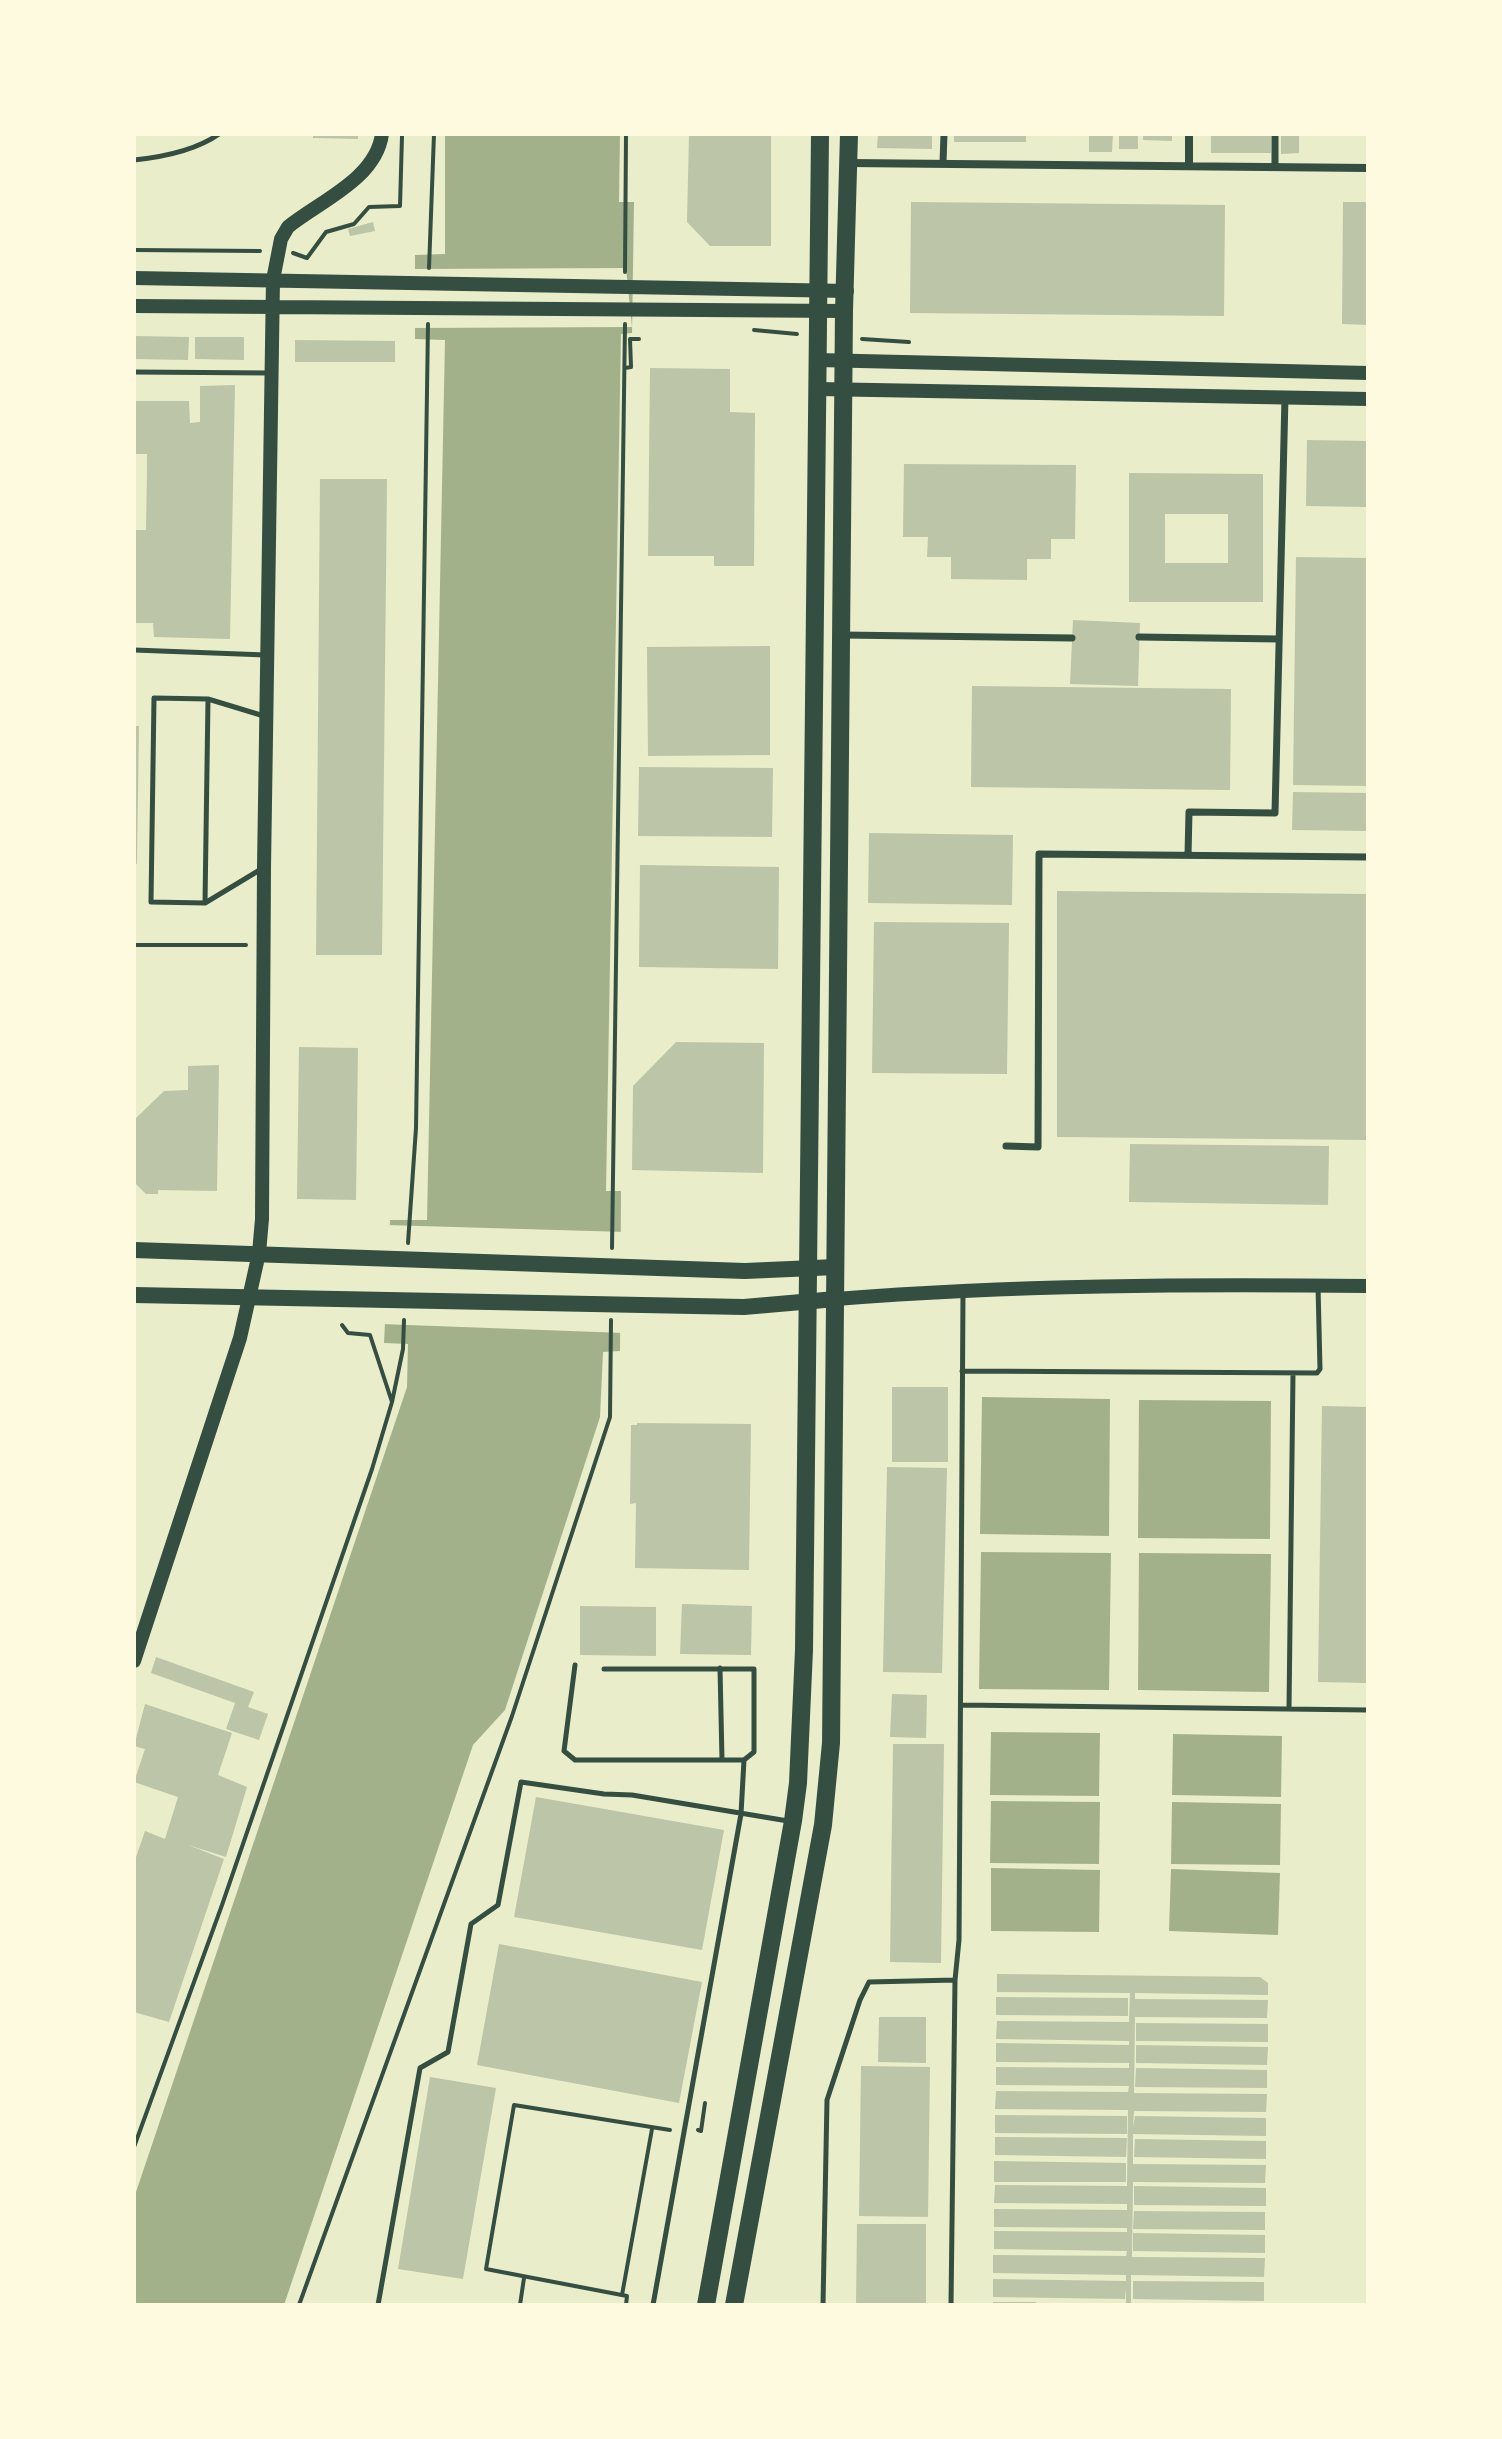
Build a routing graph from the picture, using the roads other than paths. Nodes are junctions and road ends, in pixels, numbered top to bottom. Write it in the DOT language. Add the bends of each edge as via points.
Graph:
graph roads {
  1 [pos="219,134"];
  2 [pos="382,134"];
  3 [pos="820,134"];
  4 [pos="849,134"];
  5 [pos="944,134"];
  6 [pos="1189,134"];
  7 [pos="1275,134"];
  8 [pos="134,160"];
  9 [pos="849,163"];
  10 [pos="943,163"];
  11 [pos="1189,166"];
  12 [pos="1275,167"];
  13 [pos="1368,168"];
  14 [pos="134,278"];
  15 [pos="273,280"];
  16 [pos="819,291"];
  17 [pos="847,291"];
  18 [pos="134,306"];
  19 [pos="273,306"];
  20 [pos="844,311"];
  21 [pos="819,312"];
  22 [pos="818,360"];
  23 [pos="845,361"];
  24 [pos="134,372"];
  25 [pos="271,373"];
  26 [pos="1368,373"];
  27 [pos="818,389"];
  28 [pos="845,389"];
  29 [pos="1285,397"];
  30 [pos="1368,399"];
  31 [pos="842,635"];
  32 [pos="1139,637"];
  33 [pos="1072,638"];
  34 [pos="1279,639"];
  35 [pos="134,650"];
  36 [pos="267,655"];
  37 [pos="208,699"];
  38 [pos="266,717"];
  39 [pos="1188,855"];
  40 [pos="1368,857"];
  41 [pos="264,867"];
  42 [pos="205,903"];
  43 [pos="1006,1146"];
  44 [pos="134,1250"];
  45 [pos="259,1253"];
  46 [pos="836,1267"];
  47 [pos="806,1269"];
  48 [pos="1318,1285"];
  49 [pos="1368,1286"];
  50 [pos="963,1289"];
  51 [pos="134,1295"];
  52 [pos="250,1296"];
  53 [pos="836,1299"];
  54 [pos="806,1302"];
  55 [pos="962,1371"];
  56 [pos="1293,1373"];
  57 [pos="134,1661"];
  58 [pos="575,1665"];
  59 [pos="720,1668"];
  60 [pos="604,1669"];
  61 [pos="961,1705"];
  62 [pos="1289,1709"];
  63 [pos="1368,1710"];
  64 [pos="722,1760"];
  65 [pos="744,1760"];
  66 [pos="741,1814"];
  67 [pos="793,1821"];
  68 [pos="955,1980"];
  69 [pos="378,2305"];
  70 [pos="653,2305"];
  71 [pos="706,2305"];
  72 [pos="734,2305"];
  73 [pos="823,2305"];
  74 [pos="951,2305"];
  1 -- 8 [label="lane" via="185,150"];
  2 -- 15 [label="street" via="366,168 288,227"];
  3 -- 16 [label="main road"];
  4 -- 9 [label="main road"];
  5 -- 10 [label="street"];
  6 -- 11 [label="street"];
  7 -- 12 [label="street"];
  9 -- 10 [label="street"];
  9 -- 17 [label="main road"];
  10 -- 11 [label="street"];
  11 -- 12 [label="street"];
  12 -- 13 [label="street"];
  14 -- 15 [label="street"];
  15 -- 16 [label="street"];
  15 -- 19 [label="street"];
  16 -- 17 [label="street"];
  16 -- 21 [label="main road"];
  17 -- 20 [label="main road"];
  18 -- 19 [label="street"];
  19 -- 21 [label="street"];
  19 -- 25 [label="street"];
  20 -- 21 [label="street"];
  20 -- 23 [label="main road"];
  21 -- 22 [label="main road"];
  22 -- 23 [label="street"];
  22 -- 27 [label="main road"];
  23 -- 26 [label="street"];
  23 -- 28 [label="main road"];
  24 -- 25 [label="lane"];
  25 -- 36 [label="street"];
  27 -- 28 [label="street"];
  27 -- 47 [label="main road"];
  28 -- 29 [label="street"];
  28 -- 31 [label="main road"];
  29 -- 30 [label="street"];
  29 -- 34 [label="street"];
  31 -- 33 [label="street"];
  31 -- 46 [label="main road"];
  32 -- 34 [label="street"];
  34 -- 39 [label="street" via="1275,813 1189,812"];
  35 -- 36 [label="lane"];
  36 -- 38 [label="street"];
  37 -- 38 [label="lane"];
  37 -- 42 [label="lane"];
  37 -- 42 [label="lane" via="154,698 151,886 151,902"];
  38 -- 41 [label="street"];
  39 -- 40 [label="street"];
  39 -- 43 [label="street" via="1039,854 1038,1147"];
  41 -- 42 [label="lane"];
  41 -- 45 [label="street"];
  44 -- 45 [label="main road"];
  45 -- 47 [label="main road"];
  45 -- 52 [label="street"];
  46 -- 47 [label="main road"];
  46 -- 53 [label="main road"];
  47 -- 54 [label="main road"];
  48 -- 49 [label="street"];
  48 -- 50 [label="street"];
  48 -- 56 [label="lane" via="1320,1369"];
  50 -- 53 [label="street"];
  50 -- 55 [label="lane"];
  51 -- 52 [label="main road"];
  52 -- 54 [label="main road" via="744,1307"];
  52 -- 57 [label="street"];
  53 -- 54 [label="main road"];
  53 -- 72 [label="main road" via="828,1787"];
  54 -- 67 [label="main road" via="804,1650"];
  55 -- 56 [label="lane"];
  55 -- 61 [label="lane"];
  56 -- 62 [label="lane"];
  58 -- 64 [label="lane" via="564,1751 575,1760"];
  59 -- 60 [label="lane"];
  59 -- 64 [label="lane"];
  59 -- 65 [label="lane" via="754,1669 754,1752"];
  61 -- 62 [label="lane"];
  61 -- 68 [label="lane"];
  62 -- 63 [label="lane"];
  64 -- 65 [label="lane"];
  65 -- 66 [label="lane"];
  66 -- 67 [label="lane"];
  66 -- 69 [label="lane" via="521,1782 498,1905 471,1924 448,2052 420,2068"];
  66 -- 70 [label="lane"];
  67 -- 71 [label="main road"];
  68 -- 73 [label="lane" via="869,1982 860,2000 827,2100"];
  68 -- 74 [label="lane"];
}
